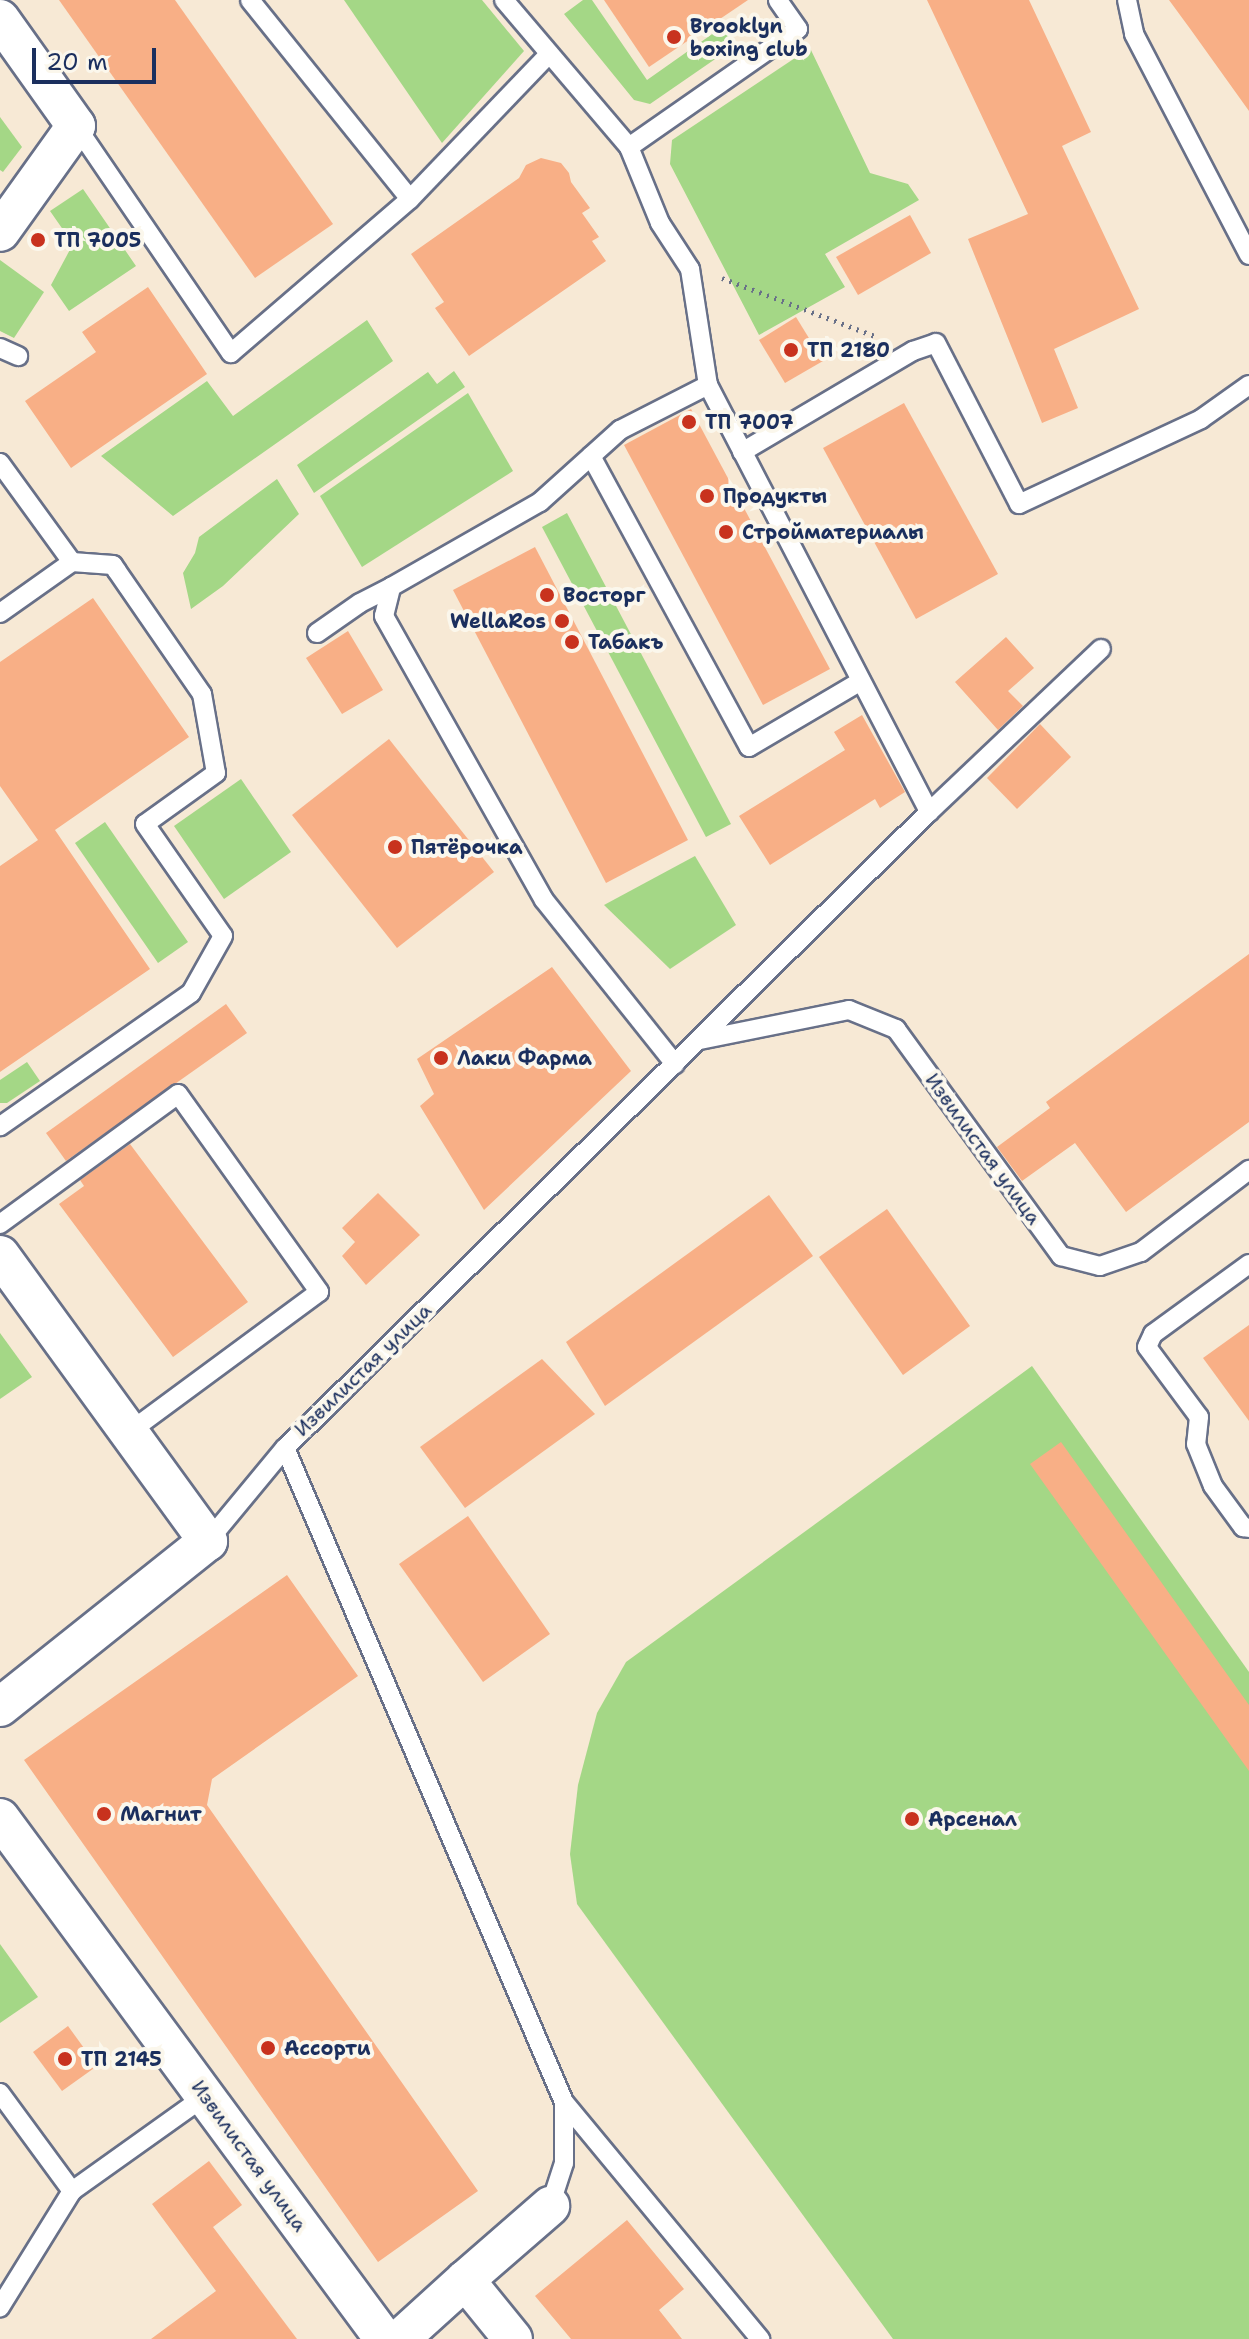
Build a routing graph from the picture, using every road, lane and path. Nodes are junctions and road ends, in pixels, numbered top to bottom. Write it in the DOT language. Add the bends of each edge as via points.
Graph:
graph roads {
  1 [pos="250,0"];
  2 [pos="504,0"];
  3 [pos="778,0"];
  4 [pos="1127,0"];
  5 [pos="0,19"];
  6 [pos="548,55"];
  7 [pos="76,126"];
  8 [pos="629,147"];
  9 [pos="410,199"];
  10 [pos="0,232"];
  11 [pos="1249,255"];
  12 [pos="690,269"];
  13 [pos="0,348"];
  14 [pos="913,351"];
  15 [pos="18,356"];
  16 [pos="708,385"];
  17 [pos="1249,385"];
  18 [pos="742,452"];
  19 [pos="591,456"];
  20 [pos="0,463"];
  21 [pos="72,562"];
  22 [pos="391,587"];
  23 [pos="0,613"];
  24 [pos="317,633"];
  25 [pos="1101,649"];
  26 [pos="861,681"];
  27 [pos="929,812"];
  28 [pos="700,1040"];
  29 [pos="675,1064"];
  30 [pos="0,1126"];
  31 [pos="1249,1170"];
  32 [pos="0,1224"];
  33 [pos="0,1255"];
  34 [pos="1249,1264"];
  35 [pos="128,1433"];
  36 [pos="285,1448"];
  37 [pos="1249,1528"];
  38 [pos="208,1541"];
  39 [pos="0,1707"];
  40 [pos="0,1818"];
  41 [pos="0,2093"];
  42 [pos="205,2096"];
  43 [pos="564,2102"];
  44 [pos="72,2191"];
  45 [pos="550,2206"];
  46 [pos="465,2280"];
  47 [pos="0,2307"];
  48 [pos="384,2339"];
  49 [pos="400,2339"];
  50 [pos="513,2339"];
  51 [pos="760,2339"];
  1 -- 9 [label="lane"];
  2 -- 6 [label="lane"];
  3 -- 8 [label="lane" via="798,29"];
  4 -- 11 [label="lane" via="1134,34"];
  5 -- 7 [label="street"];
  6 -- 8 [label="lane"];
  6 -- 9 [label="lane"];
  7 -- 9 [label="lane" via="231,353"];
  7 -- 10 [label="street"];
  8 -- 12 [label="lane" via="660,223"];
  12 -- 14 [label="path"];
  12 -- 16 [label="lane"];
  13 -- 15 [label="lane"];
  14 -- 17 [label="lane" via="936,343 1019,504 1201,419"];
  14 -- 18 [label="lane"];
  16 -- 18 [label="lane"];
  16 -- 19 [label="lane" via="620,430"];
  18 -- 26 [label="lane"];
  19 -- 22 [label="lane" via="540,502"];
  19 -- 26 [label="lane" via="749,747"];
  20 -- 21 [label="lane"];
  21 -- 23 [label="lane"];
  21 -- 30 [label="lane" via="113,565 202,694 216,773 145,824 223,936 191,993"];
  22 -- 24 [label="lane"];
  22 -- 29 [label="lane" via="384,616 544,900"];
  25 -- 27 [label="lane, Извилистая улица"];
  26 -- 27 [label="lane"];
  27 -- 28 [label="lane, Извилистая улица"];
  28 -- 29 [label="lane, Извилистая улица"];
  28 -- 31 [label="lane, Извилистая улица" via="849,1010 896,1029 1061,1256 1100,1266 1141,1252"];
  29 -- 36 [label="lane, Извилистая улица"];
  32 -- 35 [label="lane" via="178,1094 319,1292"];
  33 -- 35 [label="street"];
  34 -- 37 [label="lane" via="1153,1334 1147,1347 1199,1417 1196,1444 1213,1486"];
  35 -- 38 [label="street"];
  36 -- 38 [label="lane, Извилистая улица"];
  36 -- 43 [label="lane"];
  38 -- 39 [label="street, Извилистая улица"];
  40 -- 42 [label="street, Извилистая улица"];
  41 -- 44 [label="lane"];
  42 -- 44 [label="lane"];
  42 -- 48 [label="street, Извилистая улица"];
  43 -- 45 [label="lane" via="564,2163"];
  43 -- 51 [label="lane"];
  44 -- 47 [label="lane"];
  45 -- 46 [label="street"];
  46 -- 49 [label="street"];
  46 -- 50 [label="street"];
}
